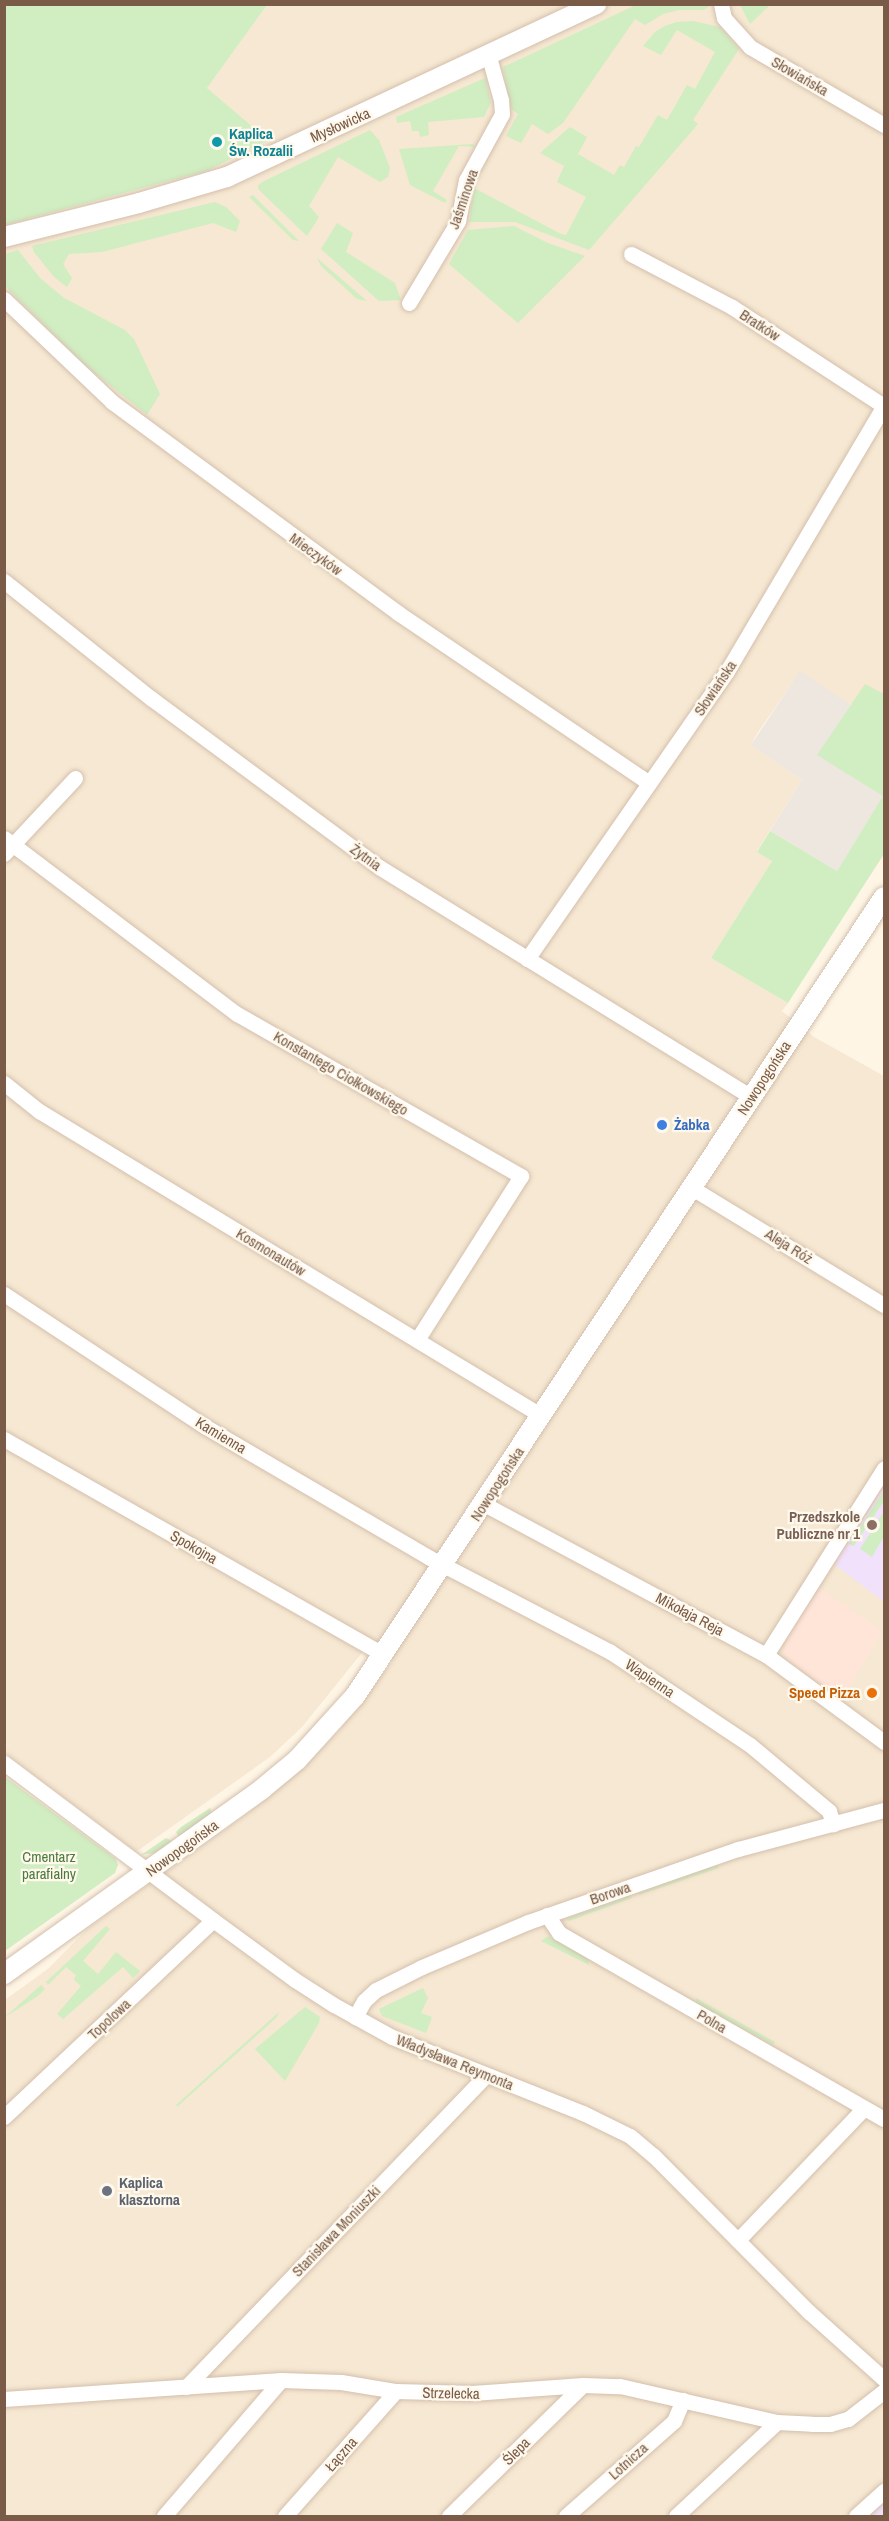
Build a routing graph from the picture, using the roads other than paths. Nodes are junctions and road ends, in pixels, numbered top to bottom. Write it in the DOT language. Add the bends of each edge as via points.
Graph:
graph roads {
  1 [pos="597,4"];
  2 [pos="722,11"];
  3 [pos="489,57"];
  4 [pos="885,125"];
  5 [pos="4,237"];
  6 [pos="631,254"];
  7 [pos="4,299"];
  8 [pos="410,303"];
  9 [pos="884,406"];
  10 [pos="4,581"];
  11 [pos="75,778"];
  12 [pos="649,783"];
  13 [pos="7,846"];
  14 [pos="885,897"];
  15 [pos="527,959"];
  16 [pos="4,1083"];
  17 [pos="752,1097"];
  18 [pos="692,1188"];
  19 [pos="4,1294"];
  20 [pos="885,1305"];
  21 [pos="417,1340"];
  22 [pos="542,1416"];
  23 [pos="4,1439"];
  24 [pos="885,1468"];
  25 [pos="484,1504"];
  26 [pos="443,1566"];
  27 [pos="384,1655"];
  28 [pos="766,1655"];
  29 [pos="885,1742"];
  30 [pos="4,1763"];
  31 [pos="885,1810"];
  32 [pos="833,1824"];
  33 [pos="148,1872"];
  34 [pos="547,1916"];
  35 [pos="213,1920"];
  36 [pos="4,1974"];
  37 [pos="355,2017"];
  38 [pos="485,2076"];
  39 [pos="864,2108"];
  40 [pos="4,2116"];
  41 [pos="885,2119"];
  42 [pos="738,2240"];
  43 [pos="885,2379"];
  44 [pos="281,2380"];
  45 [pos="583,2385"];
  46 [pos="186,2387"];
  47 [pos="396,2391"];
  48 [pos="885,2391"];
  49 [pos="4,2399"];
  50 [pos="683,2400"];
  51 [pos="777,2422"];
  52 [pos="885,2491"];
  53 [pos="164,2517"];
  54 [pos="285,2517"];
  55 [pos="449,2517"];
  56 [pos="566,2517"];
  57 [pos="676,2517"];
  58 [pos="856,2517"];
  1 -- 3 [label="street, Mysłowicka"];
  2 -- 4 [label="street, Słowiańska" via="750,48"];
  3 -- 5 [label="street, Mysłowicka" via="227,177"];
  3 -- 8 [label="street, Jaśminowa" via="502,114 466,180 458,221"];
  6 -- 9 [label="street, Bratków" via="732,307"];
  7 -- 12 [label="street, Mieczyków" via="112,402 389,607"];
  9 -- 12 [label="street, Słowiańska" via="761,617"];
  10 -- 15 [label="street, Żytnia" via="152,699 379,867"];
  11 -- 13 [label="street, Konstantego Ciołkowskiego"];
  12 -- 15 [label="street, Słowiańska"];
  13 -- 21 [label="street, Konstantego Ciołkowskiego" via="237,1014 521,1176"];
  14 -- 17 [label="street, Nowopogońska"];
  15 -- 17 [label="street, Żytnia"];
  16 -- 21 [label="street, Kosmonautów" via="39,1111"];
  17 -- 18 [label="street, Nowopogońska"];
  18 -- 20 [label="street, Aleja Róż"];
  18 -- 22 [label="street, Nowopogońska"];
  19 -- 26 [label="street, Kamienna" via="206,1427"];
  21 -- 22 [label="street, Kosmonautów"];
  22 -- 25 [label="street, Nowopogońska"];
  23 -- 27 [label="street, Spokojna"];
  24 -- 28 [label="street"];
  25 -- 26 [label="street, Nowopogońska"];
  25 -- 28 [label="street, Mikołaja Reja"];
  26 -- 27 [label="street, Nowopogońska"];
  26 -- 32 [label="street, Wapienna" via="609,1651 750,1745 829,1811"];
  27 -- 33 [label="street, Nowopogońska" via="355,1696 297,1760"];
  28 -- 29 [label="street, Mikołaja Reja"];
  30 -- 33 [label="street, Władysława Reymonta"];
  31 -- 32 [label="street, Borowa"];
  32 -- 34 [label="street, Borowa" via="738,1850"];
  33 -- 35 [label="street, Władysława Reymonta"];
  33 -- 36 [label="street, Nowopogońska"];
  34 -- 37 [label="street, Borowa" via="384,1986 364,2001"];
  34 -- 39 [label="street, Polna" via="559,1933"];
  35 -- 37 [label="street, Władysława Reymonta" via="295,1980"];
  35 -- 40 [label="street, Topolowa"];
  37 -- 38 [label="street, Władysława Reymonta"];
  38 -- 42 [label="street, Władysława Reymonta" via="583,2113 630,2136"];
  38 -- 46 [label="street, Stanisława Moniuszki"];
  39 -- 41 [label="street, Polna"];
  39 -- 42 [label="street"];
  42 -- 43 [label="street, Władysława Reymonta" via="809,2312"];
  44 -- 46 [label="street, Strzelecka"];
  44 -- 47 [label="street, Strzelecka" via="341,2382"];
  44 -- 53 [label="street"];
  45 -- 47 [label="street, Strzelecka" via="504,2393"];
  45 -- 50 [label="street, Strzelecka" via="620,2386"];
  45 -- 55 [label="street, Ślepa"];
  46 -- 49 [label="street, Strzelecka"];
  47 -- 54 [label="street, Łączna"];
  48 -- 51 [label="street, Strzelecka" via="839,2421"];
  50 -- 51 [label="street, Strzelecka"];
  50 -- 56 [label="street, Lotnicza" via="674,2421"];
  51 -- 57 [label="street"];
  52 -- 58 [label="street"];
}
